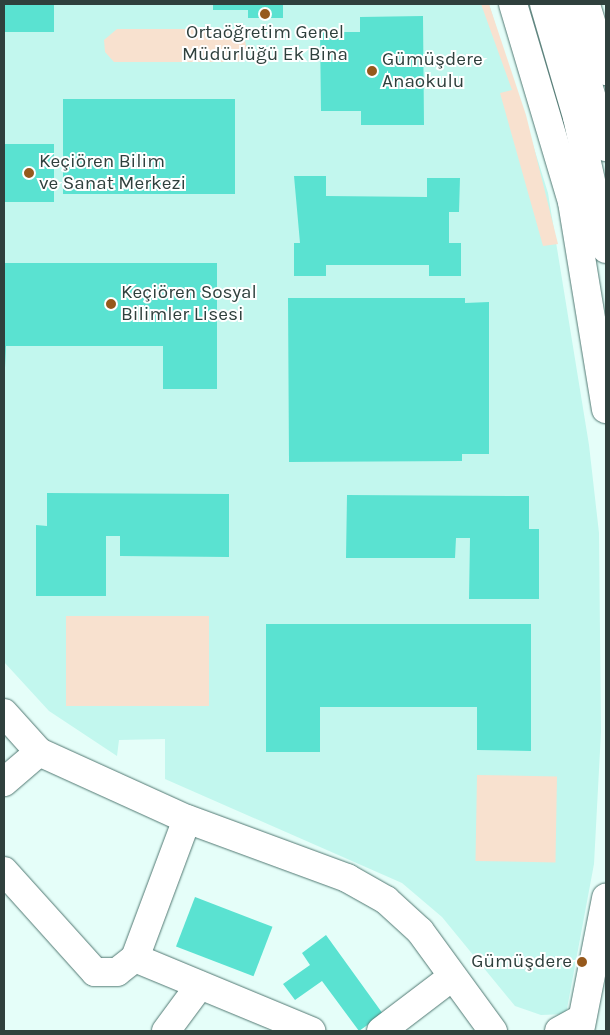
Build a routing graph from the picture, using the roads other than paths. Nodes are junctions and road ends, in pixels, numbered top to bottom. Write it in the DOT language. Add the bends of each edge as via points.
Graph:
graph roads {
  1 [pos="513,4"];
  2 [pos="544,4"];
  3 [pos="565,4"];
  4 [pos="585,4"];
  5 [pos="606,71"];
  6 [pos="606,146"];
  7 [pos="606,249"];
  8 [pos="606,409"];
  9 [pos="4,713"];
  10 [pos="39,752"];
  11 [pos="4,782"];
  12 [pos="187,818"];
  13 [pos="4,872"];
  14 [pos="606,898"];
  15 [pos="135,958"];
  16 [pos="452,977"];
  17 [pos="200,985"];
  18 [pos="268,1023"];
  19 [pos="581,1024"];
  20 [pos="496,1028"];
  21 [pos="166,1031"];
  22 [pos="310,1031"];
  23 [pos="381,1031"];
  24 [pos="559,1031"];
  1 -- 8 [label="street" via="572,202"];
  2 -- 7 [label="street" via="580,126"];
  3 -- 6 [label="street"];
  4 -- 5 [label="street"];
  9 -- 10 [label="street"];
  10 -- 11 [label="street"];
  10 -- 12 [label="street"];
  12 -- 15 [label="street"];
  12 -- 16 [label="street" via="347,878 386,900 420,931"];
  13 -- 15 [label="street" via="95,972 117,972"];
  14 -- 19 [label="street"];
  15 -- 17 [label="street"];
  16 -- 20 [label="street"];
  16 -- 23 [label="street"];
  17 -- 18 [label="street"];
  17 -- 21 [label="street"];
  18 -- 22 [label="street"];
  19 -- 24 [label="street"];
}
